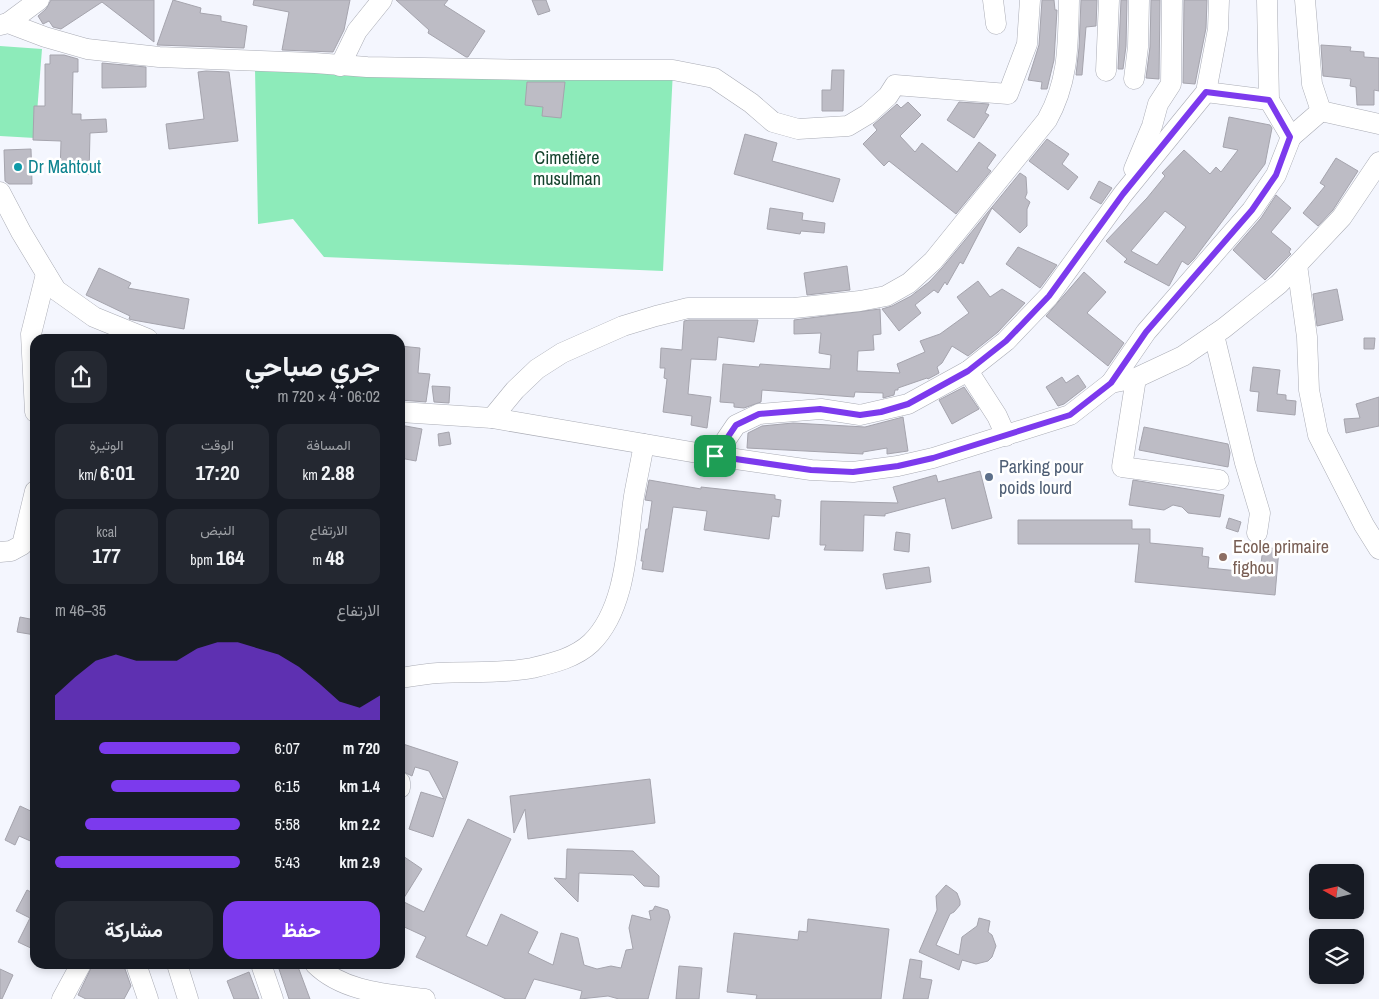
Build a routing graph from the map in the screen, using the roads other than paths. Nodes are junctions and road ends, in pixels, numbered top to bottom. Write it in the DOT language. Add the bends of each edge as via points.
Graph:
graph roads {
  1 [pos="39,0"];
  2 [pos="382,0"];
  3 [pos="994,0"];
  4 [pos="1030,0"];
  5 [pos="1069,0"];
  6 [pos="1108,0"];
  7 [pos="1139,0"];
  8 [pos="1172,0"];
  9 [pos="1219,0"];
  10 [pos="1266,0"];
  11 [pos="1305,0"];
  12 [pos="4,24"];
  13 [pos="996,24"];
  14 [pos="340,66"];
  15 [pos="1106,71"];
  16 [pos="1134,80"];
  17 [pos="1206,92"];
  18 [pos="1269,100"];
  19 [pos="1321,111"];
  20 [pos="1379,124"];
  21 [pos="1290,137"];
  22 [pos="1379,162"];
  23 [pos="0,192"];
  24 [pos="1123,194"];
  25 [pos="1297,265"];
  26 [pos="46,274"];
  27 [pos="32,334"];
  28 [pos="136,334"];
  29 [pos="1214,335"];
  30 [pos="968,371"];
  31 [pos="1136,378"];
  32 [pos="1111,383"];
  33 [pos="405,412"];
  34 [pos="492,418"];
  35 [pos="1006,436"];
  36 [pos="644,444"];
  37 [pos="715,456"];
  38 [pos="1219,480"];
  39 [pos="30,512"];
  40 [pos="1257,533"];
  41 [pos="1379,549"];
  42 [pos="0,552"];
  43 [pos="405,677"];
  44 [pos="78,969"];
  45 [pos="138,969"];
  46 [pos="179,969"];
  47 [pos="263,969"];
  48 [pos="320,969"];
  49 [pos="62,999"];
  50 [pos="148,999"];
  51 [pos="188,999"];
  52 [pos="273,999"];
  53 [pos="425,999"];
  1 -- 12 [label="street"];
  2 -- 14 [label="street" via="357,31"];
  3 -- 13 [label="street"];
  4 -- 14 [label="street" via="1027,44 1008,94 895,85 868,114 848,126 798,129 773,122 714,78 672,70"];
  5 -- 34 [label="street" via="1066,71 1054,106 1026,146 933,261 910,283 886,296 860,301 794,308 688,308 623,326 562,353 515,390"];
  6 -- 15 [label="street"];
  7 -- 16 [label="street"];
  8 -- 24 [label="street" via="1171,84 1158,104"];
  9 -- 17 [label="street" via="1218,29"];
  10 -- 18 [label="street"];
  11 -- 19 [label="street" via="1312,84"];
  12 -- 14 [label="street" via="87,49 122,54"];
  17 -- 18 [label="street"];
  17 -- 24 [label="street"];
  18 -- 21 [label="street"];
  19 -- 20 [label="street"];
  19 -- 21 [label="street"];
  21 -- 32 [label="street" via="1276,175 1252,210 1146,332"];
  22 -- 25 [label="street" via="1342,217"];
  23 -- 26 [label="street"];
  24 -- 30 [label="street" via="1049,296 1006,341"];
  25 -- 29 [label="street" via="1279,284"];
  25 -- 41 [label="street" via="1307,337 1309,390 1318,435"];
  26 -- 27 [label="street"];
  26 -- 28 [label="street" via="56,290 94,317"];
  29 -- 31 [label="street" via="1183,356"];
  29 -- 40 [label="street" via="1244,462 1260,513"];
  30 -- 35 [label="street"];
  30 -- 37 [label="street" via="908,404 881,412 860,415 820,409 759,414 736,425"];
  31 -- 32 [label="street"];
  31 -- 38 [label="street" via="1122,467"];
  32 -- 35 [label="street" via="1070,415"];
  33 -- 34 [label="street"];
  34 -- 36 [label="street"];
  35 -- 37 [label="street" via="933,458 853,472 811,470"];
  36 -- 37 [label="street"];
  36 -- 43 [label="street" via="617,598 607,622 591,643 570,658 531,668"];
  39 -- 42 [label="street" via="22,545"];
  44 -- 49 [label="street"];
  45 -- 50 [label="street"];
  46 -- 51 [label="street"];
  47 -- 52 [label="street"];
  48 -- 53 [label="street" via="337,981 371,992"];
}
